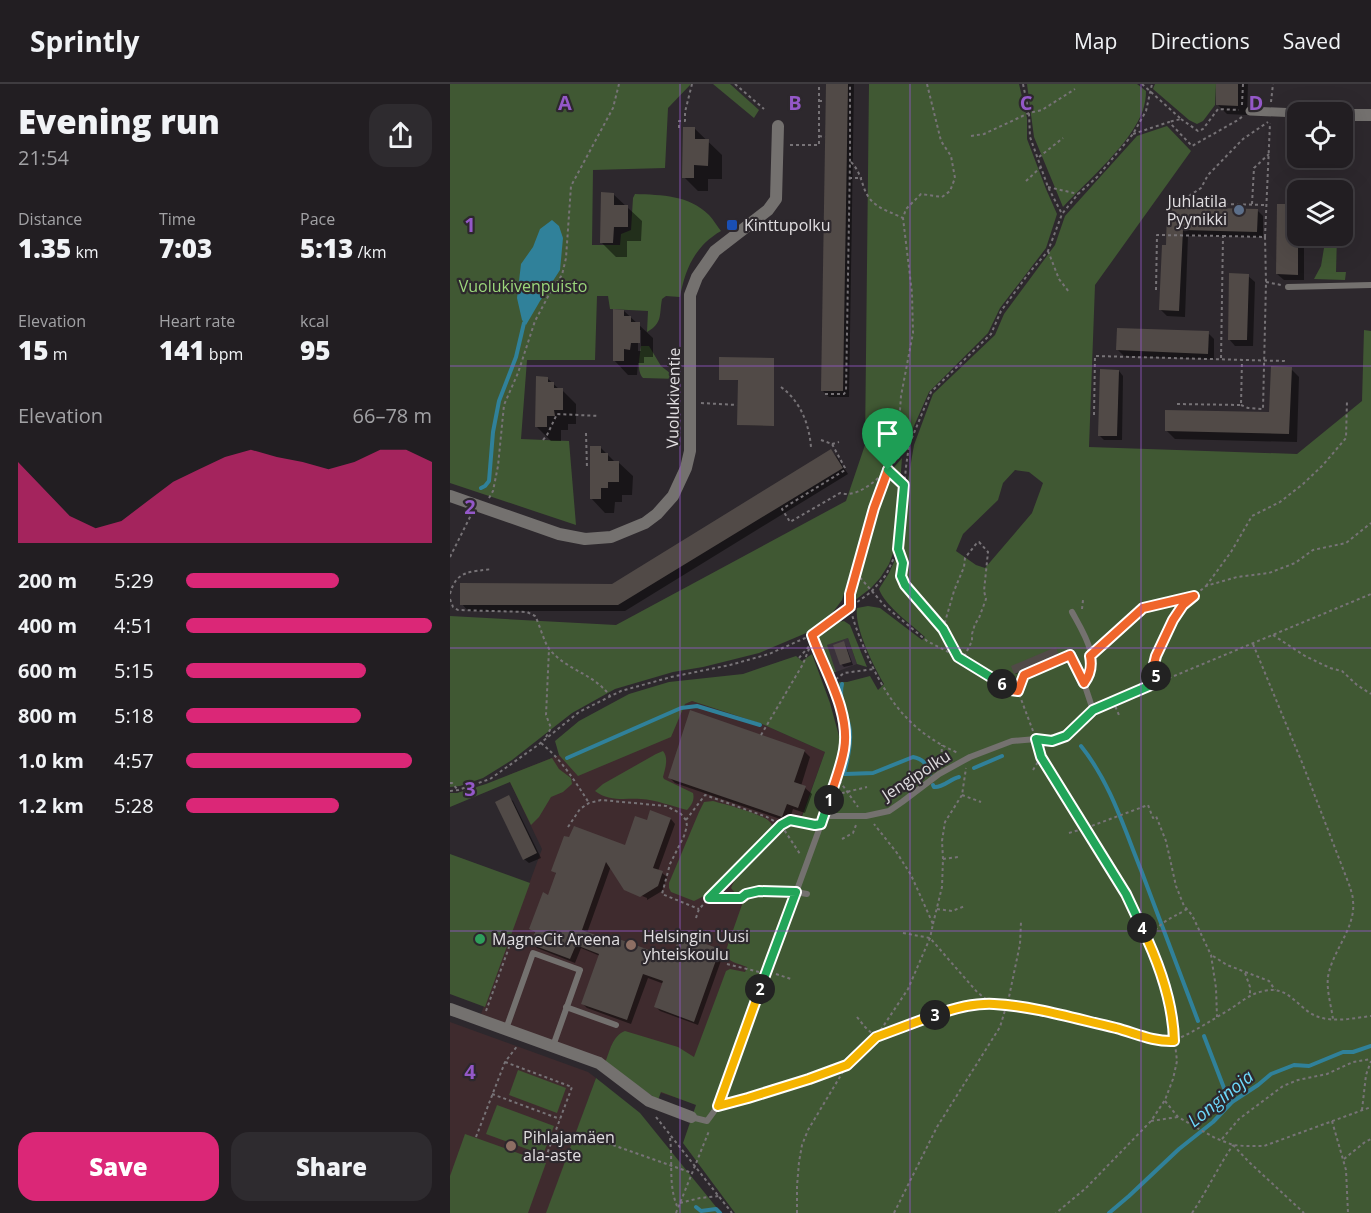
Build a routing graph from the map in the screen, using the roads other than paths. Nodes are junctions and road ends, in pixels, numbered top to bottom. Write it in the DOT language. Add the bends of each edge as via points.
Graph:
graph roads {
  1 [pos="1250,111"];
  2 [pos="1287,112"];
  3 [pos="1353,115"];
  4 [pos="1371,115"];
  5 [pos="778,126"];
  6 [pos="1371,285"];
  7 [pos="1288,287"];
  8 [pos="450,496"];
  9 [pos="1072,612"];
  10 [pos="1070,655"];
  11 [pos="1084,683"];
  12 [pos="796,892"];
  13 [pos="807,894"];
  14 [pos="566,1007"];
  15 [pos="450,1009"];
  16 [pos="616,1025"];
  17 [pos="506,1029"];
  18 [pos="553,1046"];
  19 [pos="691,1117"];
  1 -- 2 [label="street"];
  3 -- 4 [label="street"];
  5 -- 8 [label="street, Vuolukiventie" via="776,199 768,210 715,250 690,295 690,451 673,496 645,523 611,537 585,539 559,534"];
  6 -- 7 [label="lane"];
  9 -- 11 [label="lane" via="1089,645 1092,667"];
  10 -- 11 [label="lane"];
  11 -- 12 [label="lane, Jengipolku" via="1093,710 1066,736 1052,741 1012,741 970,758 939,774 889,811 866,816 824,816"];
  12 -- 13 [label="lane"];
  12 -- 19 [label="lane" via="718,1106 707,1121"];
  14 -- 16 [label="lane"];
  14 -- 17 [label="lane" via="580,970 533,953"];
  14 -- 18 [label="lane"];
  15 -- 17 [label="street"];
  17 -- 18 [label="street"];
  18 -- 19 [label="street" via="599,1063 649,1101"];
}
